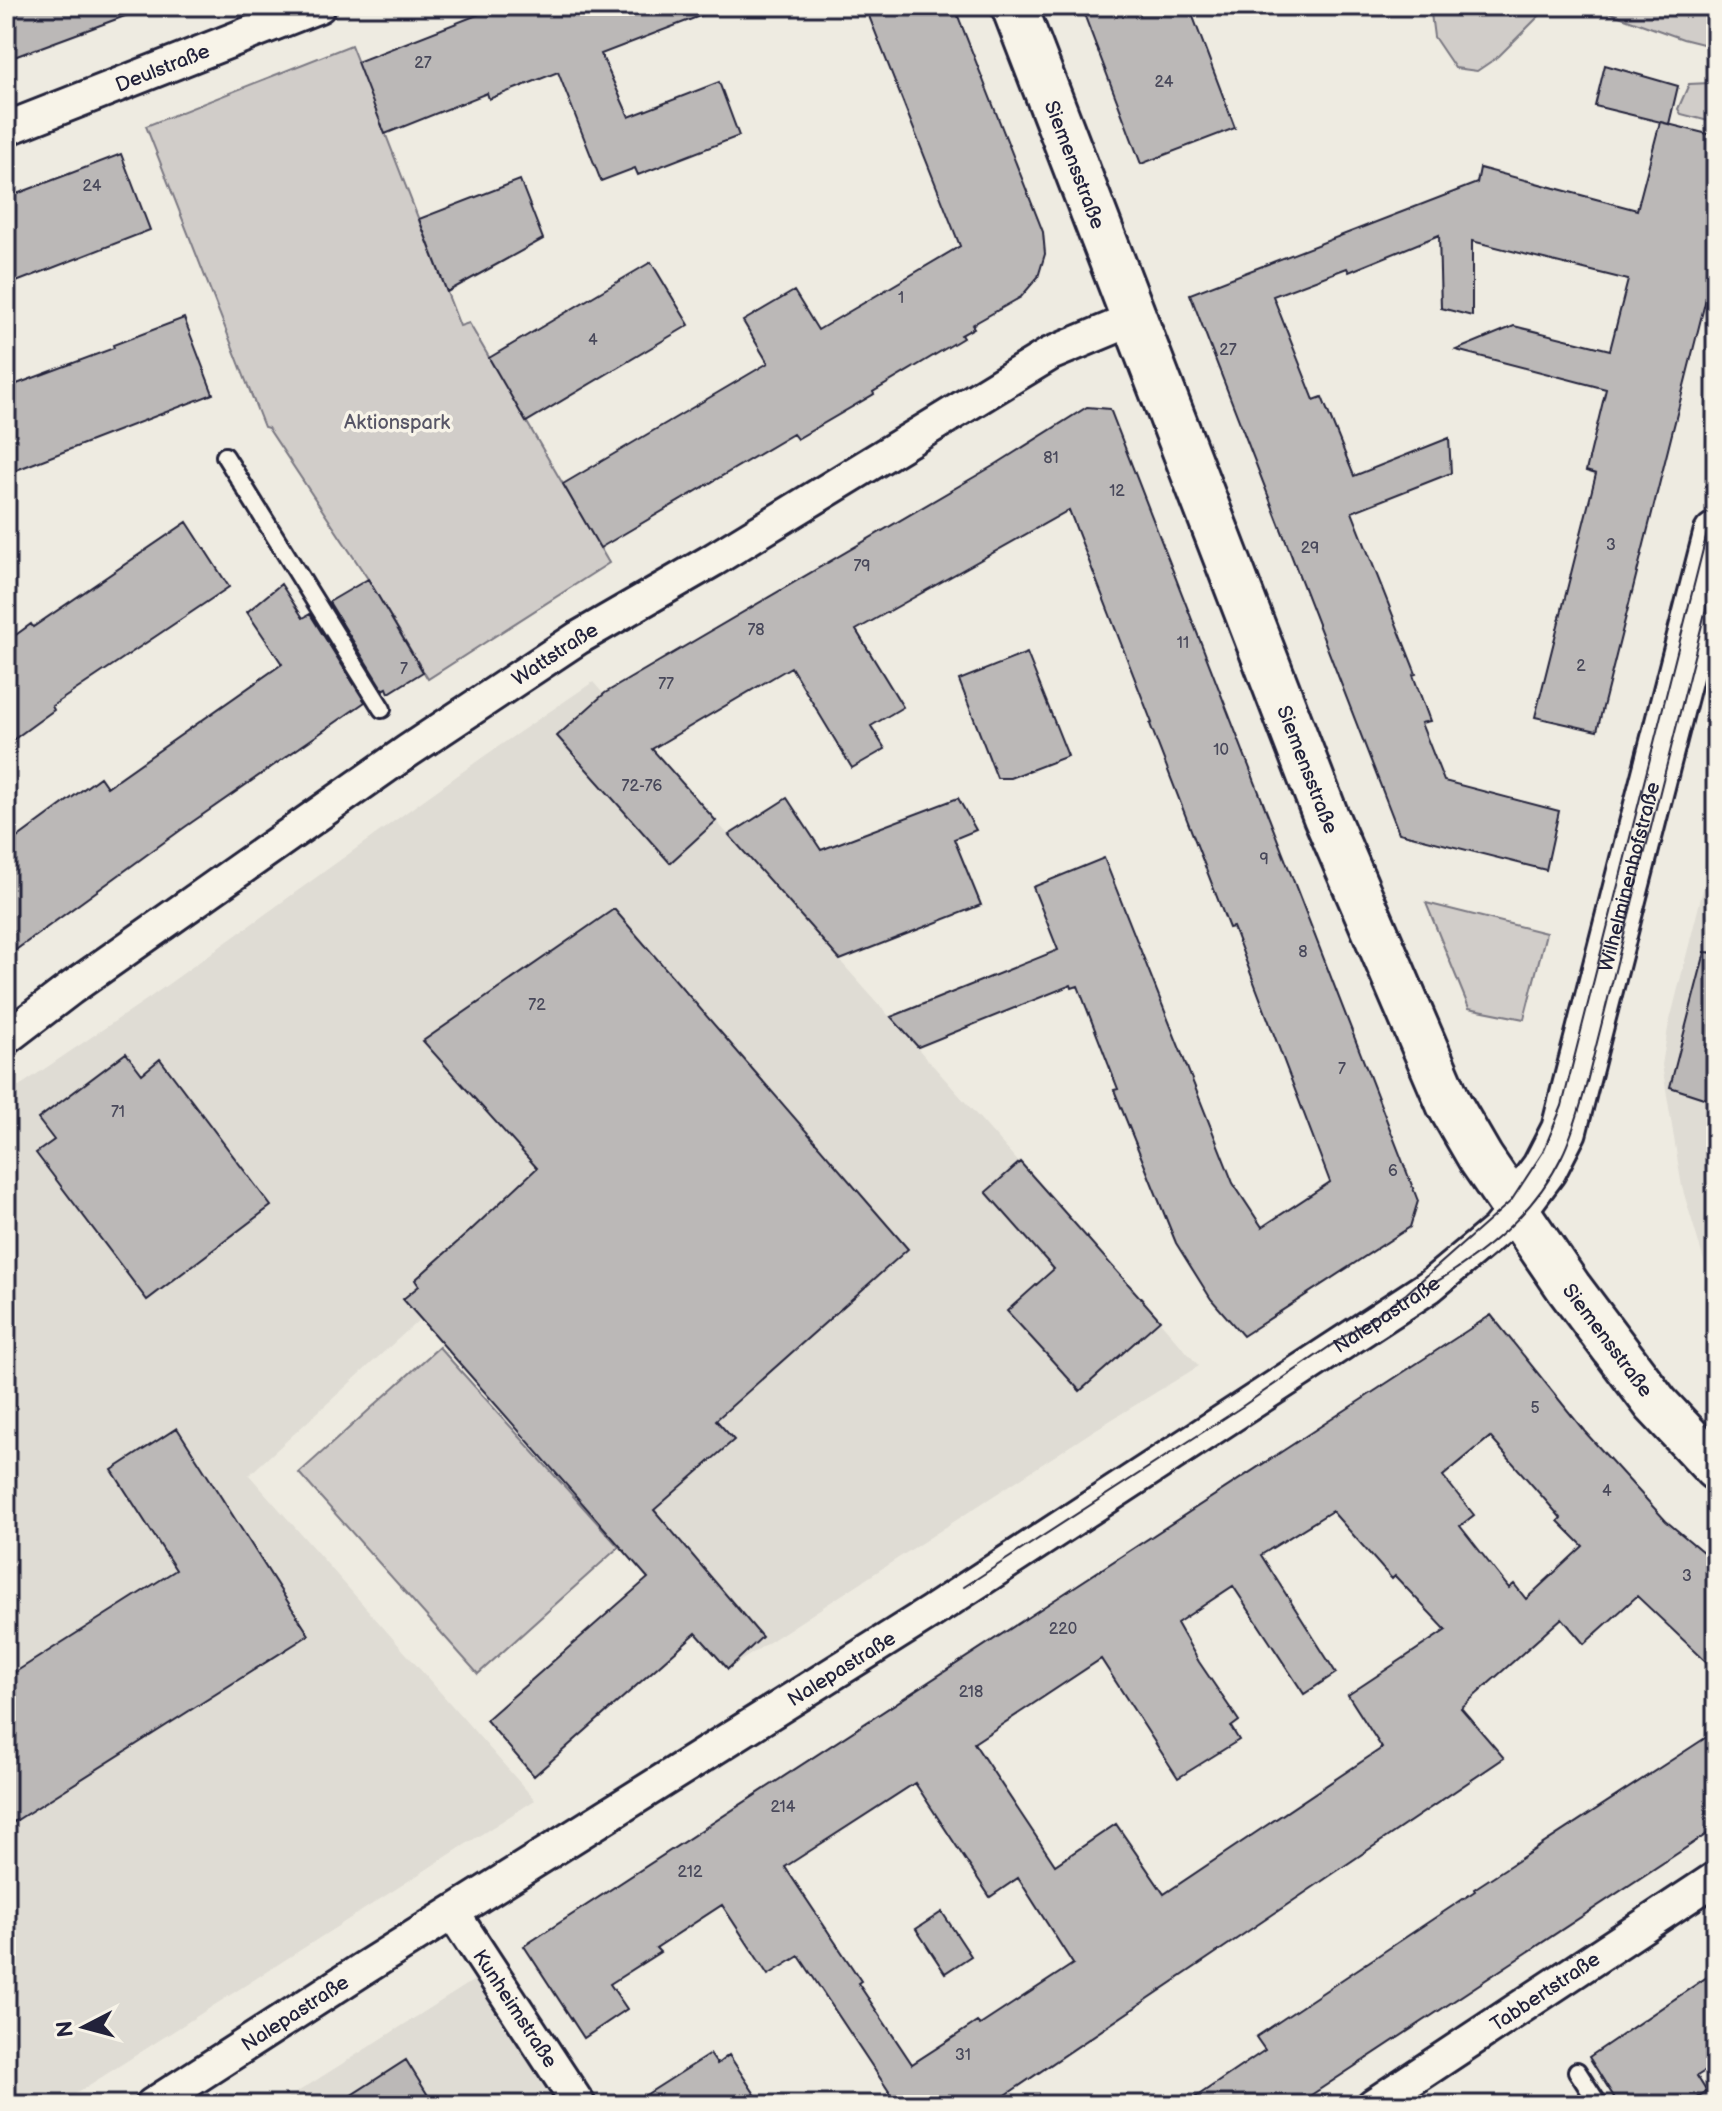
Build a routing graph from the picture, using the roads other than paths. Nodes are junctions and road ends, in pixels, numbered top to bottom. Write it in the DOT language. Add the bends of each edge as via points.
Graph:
graph roads {
  1 [pos="319,6"];
  2 [pos="1014,6"];
  3 [pos="6,129"];
  4 [pos="1134,319"];
  5 [pos="225,456"];
  6 [pos="1716,535"];
  7 [pos="382,709"];
  8 [pos="6,1038"];
  9 [pos="1515,1208"];
  10 [pos="1716,1468"];
  11 [pos="1716,1878"];
  12 [pos="453,1913"];
  13 [pos="1577,2071"];
  14 [pos="152,2105"];
  15 [pos="579,2105"];
  16 [pos="1373,2105"];
  17 [pos="1599,2105"];
  1 -- 3 [label="street, Deulstraße"];
  2 -- 4 [label="main road, Siemensstraße"];
  4 -- 8 [label="street, Wattstraße" via="1050,354 578,638 408,751"];
  4 -- 9 [label="main road, Siemensstraße" via="1377,938 1449,1104"];
  5 -- 7 [label="lane"];
  6 -- 9 [label="main road, Wilhelminenhofstraße" via="1564,1130 1530,1192"];
  9 -- 10 [label="main road, Siemensstraße" via="1649,1395"];
  9 -- 12 [label="street, Nalepastraße" via="1497,1230 1417,1295 931,1612"];
  11 -- 16 [label="street, Tabbertstraße"];
  12 -- 14 [label="street, Nalepastraße"];
  12 -- 15 [label="street, Kunheimstraße"];
  13 -- 17 [label="lane"];
}
